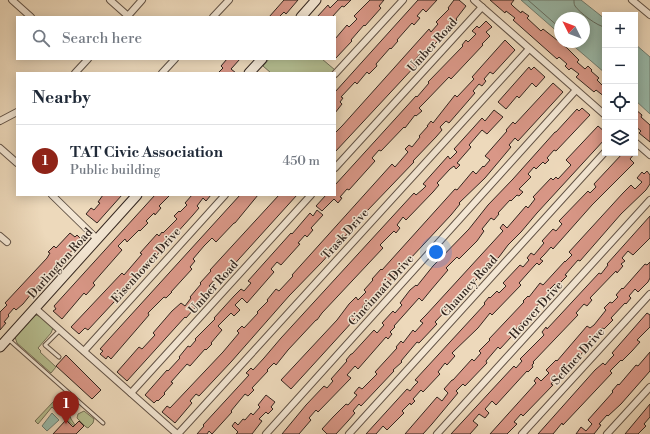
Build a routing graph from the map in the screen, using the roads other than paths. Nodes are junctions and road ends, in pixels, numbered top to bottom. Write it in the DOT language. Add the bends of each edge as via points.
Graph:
graph roads {
  1 [pos="12,0"];
  2 [pos="110,0"];
  3 [pos="142,0"];
  4 [pos="229,0"];
  5 [pos="316,0"];
  6 [pos="403,0"];
  7 [pos="474,0"];
  8 [pos="632,0"];
  9 [pos="644,0"];
  10 [pos="639,6"];
  11 [pos="482,7"];
  12 [pos="650,15"];
  13 [pos="30,16"];
  14 [pos="127,16"];
  15 [pos="214,16"];
  16 [pos="302,16"];
  17 [pos="529,49"];
  18 [pos="87,60"];
  19 [pos="174,60"];
  20 [pos="261,60"];
  21 [pos="77,72"];
  22 [pos="163,72"];
  23 [pos="250,72"];
  24 [pos="336,73"];
  25 [pos="576,90"];
  26 [pos="602,112"];
  27 [pos="16,113"];
  28 [pos="0,121"];
  29 [pos="638,145"];
  30 [pos="0,148"];
  31 [pos="602,155"];
  32 [pos="650,156"];
  33 [pos="16,162"];
  34 [pos="336,167"];
  35 [pos="53,196"];
  36 [pos="136,196"];
  37 [pos="224,196"];
  38 [pos="310,196"];
  39 [pos="650,200"];
  40 [pos="0,236"];
  41 [pos="97,239"];
  42 [pos="6,242"];
  43 [pos="650,294"];
  44 [pos="35,308"];
  45 [pos="60,330"];
  46 [pos="8,338"];
  47 [pos="0,347"];
  48 [pos="84,351"];
  49 [pos="58,357"];
  50 [pos="650,387"];
  51 [pos="131,393"];
  52 [pos="103,423"];
  53 [pos="177,434"];
  54 [pos="266,434"];
  55 [pos="349,434"];
  56 [pos="437,434"];
  57 [pos="522,434"];
  58 [pos="607,434"];
  1 -- 13 [label="street"];
  2 -- 14 [label="street"];
  3 -- 14 [label="street"];
  4 -- 15 [label="street"];
  5 -- 16 [label="street"];
  6 -- 24 [label="street"];
  7 -- 11 [label="street"];
  8 -- 10 [label="street"];
  9 -- 10 [label="street"];
  10 -- 12 [label="street"];
  11 -- 17 [label="street"];
  11 -- 34 [label="street, Umber Road"];
  17 -- 25 [label="street"];
  17 -- 53 [label="street, Trask Drive"];
  18 -- 21 [label="street"];
  19 -- 22 [label="street"];
  20 -- 23 [label="street"];
  25 -- 26 [label="street"];
  25 -- 54 [label="street, Cincinnati Drive"];
  27 -- 28 [label="street"];
  29 -- 32 [label="street"];
  30 -- 33 [label="street"];
  31 -- 55 [label="street, Chauncy Road"];
  35 -- 41 [label="street"];
  36 -- 41 [label="street, Darlington Road"];
  37 -- 48 [label="street, Eisenhower Drive"];
  38 -- 51 [label="street, Umber Road"];
  39 -- 56 [label="street, Hoover Drive"];
  40 -- 42 [label="street"];
  41 -- 44 [label="street, Darlington Road"];
  43 -- 57 [label="street, Seffner Drive"];
  44 -- 45 [label="street"];
  44 -- 46 [label="street, Darlington Road"];
  45 -- 48 [label="street"];
  45 -- 49 [label="lane" via="45,345"];
  46 -- 47 [label="street, Darlington Road"];
  46 -- 52 [label="lane"];
  48 -- 51 [label="street"];
  50 -- 58 [label="street"];
  51 -- 53 [label="street"];
}
